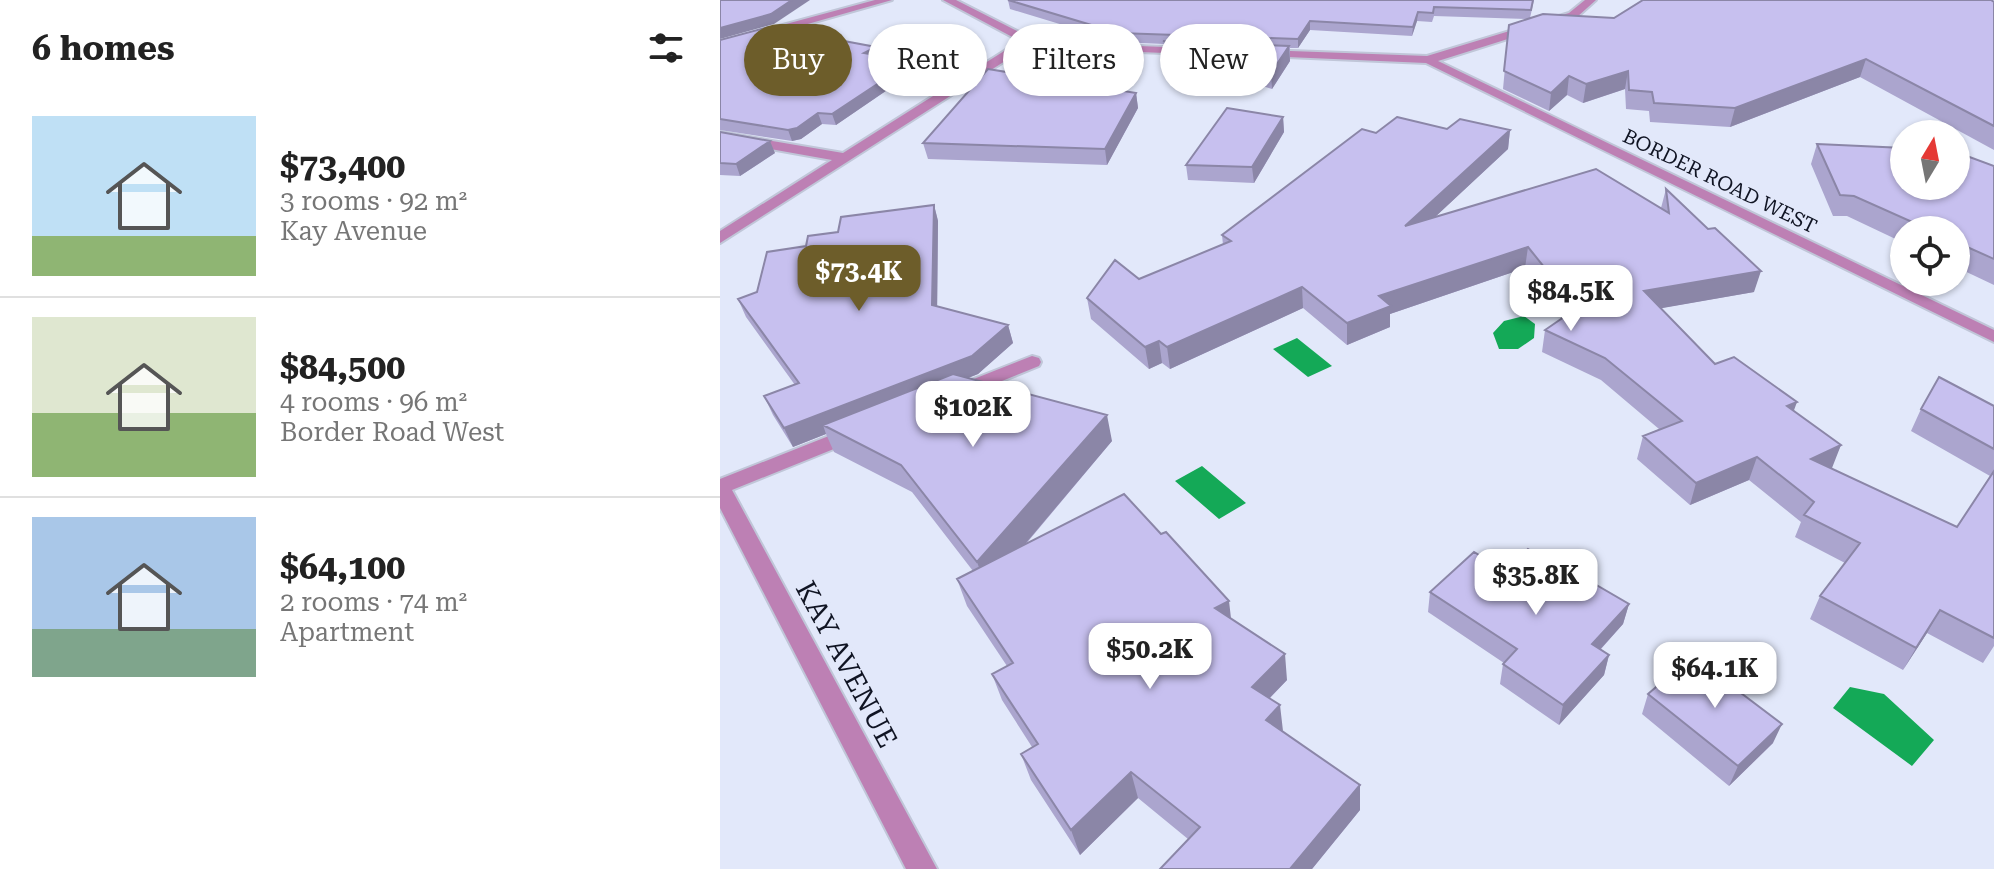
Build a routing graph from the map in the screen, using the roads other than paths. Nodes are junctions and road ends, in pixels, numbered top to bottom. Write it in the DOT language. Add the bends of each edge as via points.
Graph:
graph roads {
  1 [pos="887,0"];
  2 [pos="948,0"];
  3 [pos="1591,0"];
  4 [pos="1003,28"];
  5 [pos="720,46"];
  6 [pos="1277,53"];
  7 [pos="1003,57"];
  8 [pos="1428,60"];
  9 [pos="720,136"];
  10 [pos="845,158"];
  11 [pos="720,222"];
  12 [pos="741,224"];
  13 [pos="720,238"];
  14 [pos="1994,337"];
  15 [pos="1032,362"];
  16 [pos="943,398"];
  17 [pos="868,427"];
  18 [pos="720,487"];
  19 [pos="922,869"];
  1 -- 5 [label="street"];
  2 -- 4 [label="street"];
  3 -- 8 [label="street" via="1573,15"];
  6 -- 8 [label="street"];
  7 -- 10 [label="street"];
  8 -- 14 [label="street, BORDER ROAD WEST"];
  9 -- 10 [label="street"];
  10 -- 12 [label="street"];
  11 -- 12 [label="street"];
  12 -- 13 [label="street"];
  15 -- 16 [label="street"];
  17 -- 18 [label="street"];
  18 -- 19 [label="street, KAY AVENUE"];
}
